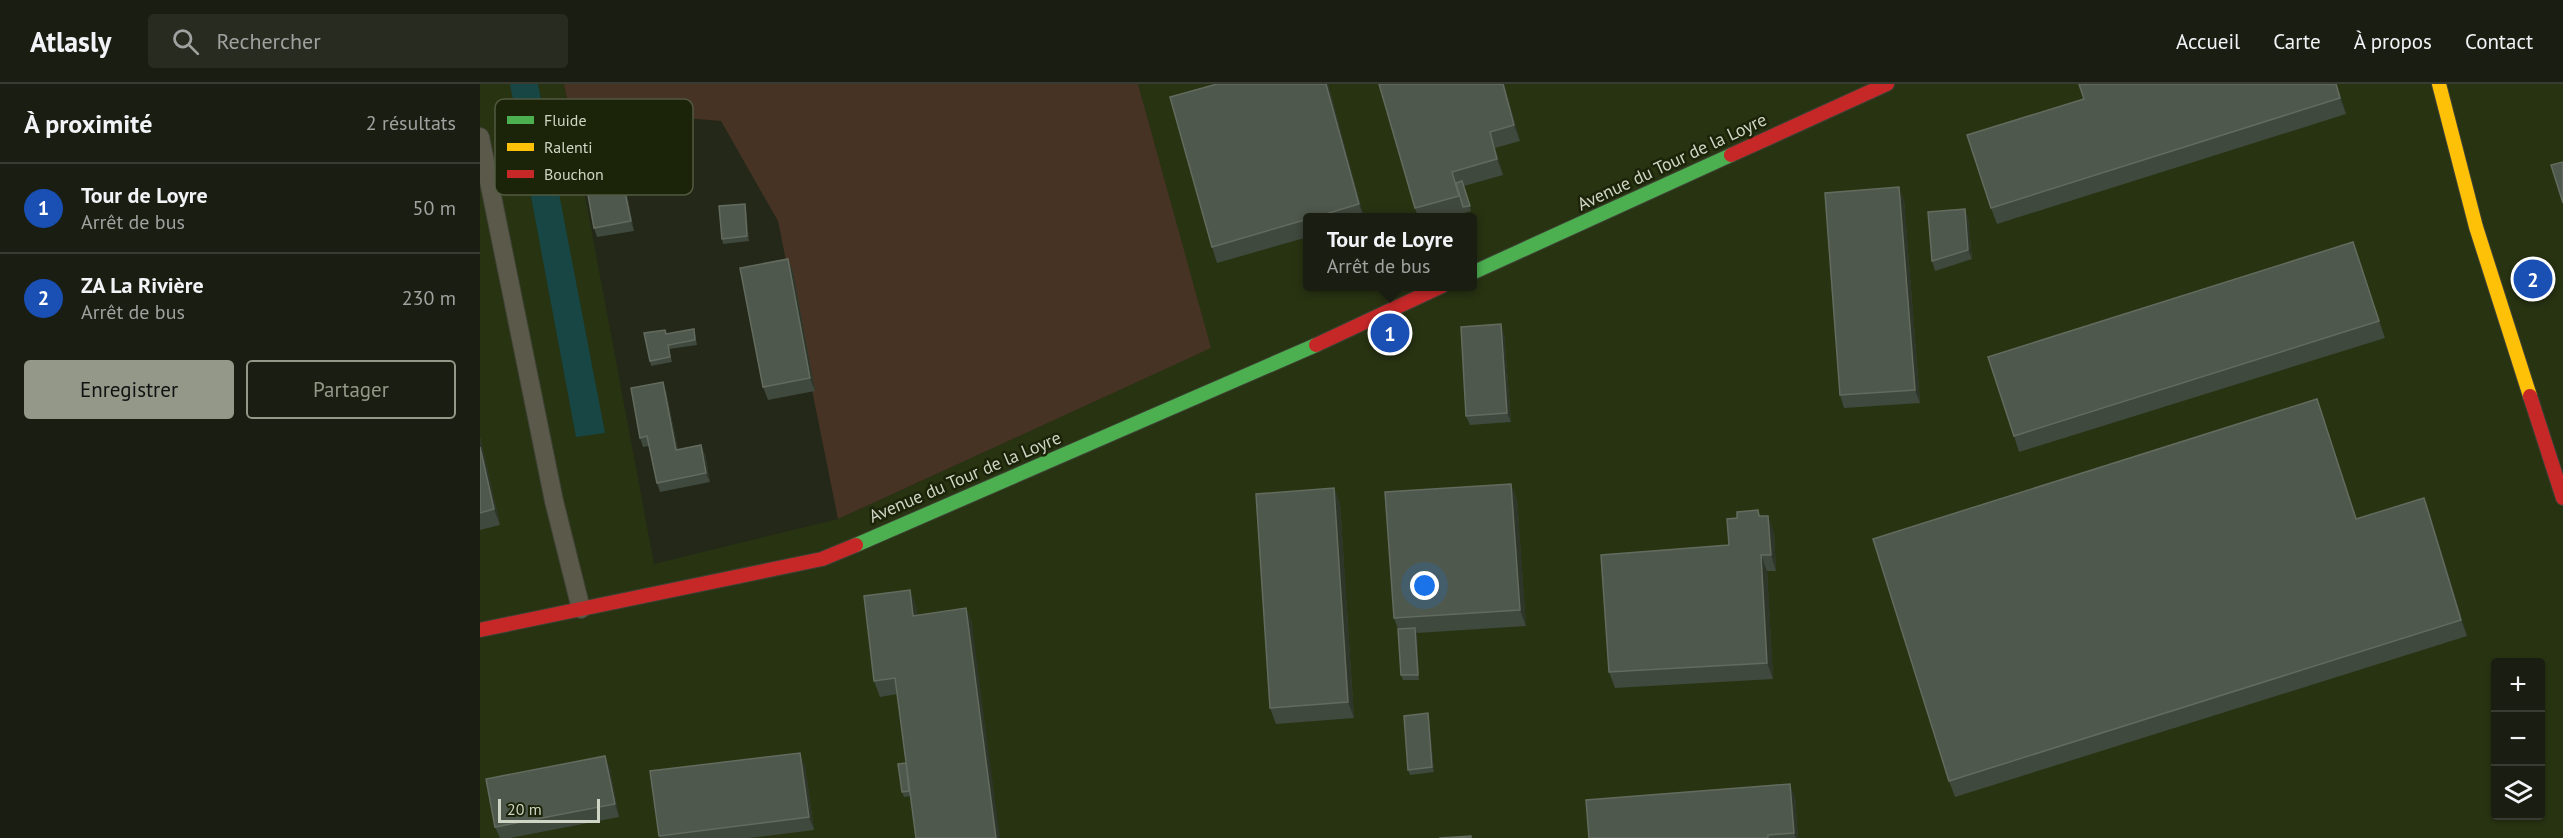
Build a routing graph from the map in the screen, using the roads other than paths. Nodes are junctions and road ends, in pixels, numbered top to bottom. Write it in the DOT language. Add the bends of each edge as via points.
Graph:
graph roads {
  1 [pos="1887,84"];
  2 [pos="2439,84"];
  3 [pos="480,137"];
  4 [pos="1477,271"];
  5 [pos="1431,291"];
  6 [pos="2563,498"];
  7 [pos="581,609"];
  8 [pos="480,630"];
  1 -- 4 [label="street, Avenue du Tour de la Loyre"];
  2 -- 6 [label="street" via="2476,227"];
  3 -- 7 [label="lane" via="554,501"];
  5 -- 7 [label="street, Avenue du Tour de la Loyre" via="1291,357 822,559"];
  7 -- 8 [label="street, Avenue du Tour de la Loyre"];
}
